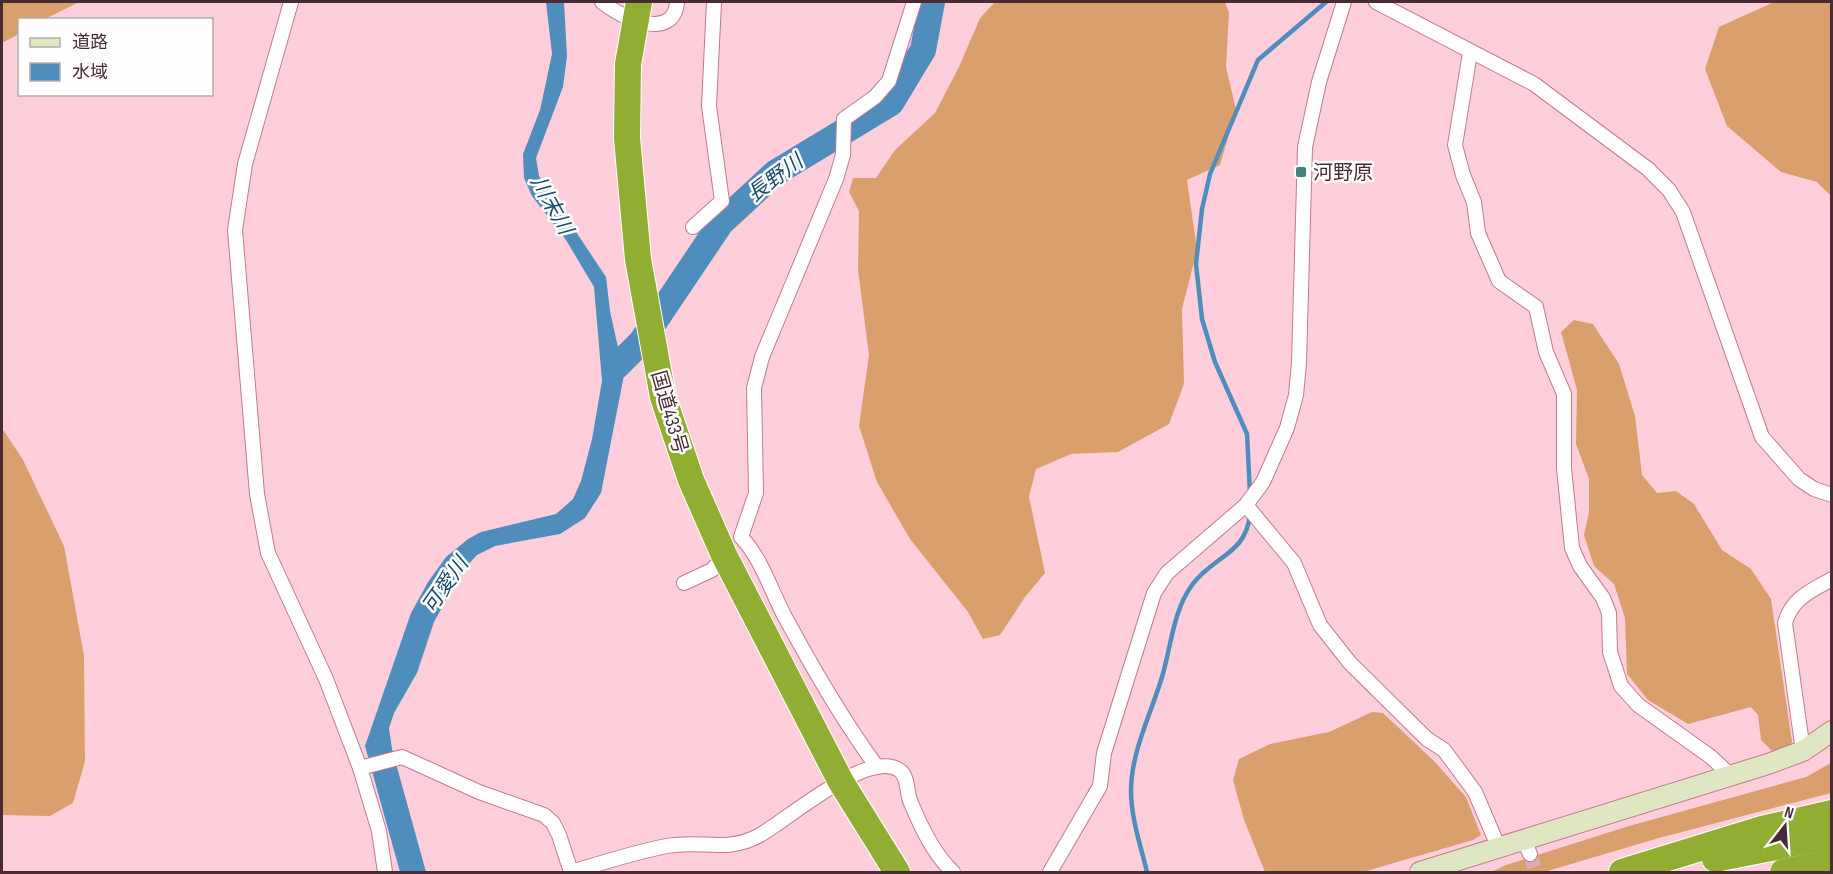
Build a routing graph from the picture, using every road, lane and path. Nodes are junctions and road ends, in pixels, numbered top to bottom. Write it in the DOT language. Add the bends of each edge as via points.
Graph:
graph roads {
  1 [pos="291,2"];
  2 [pos="602,2"];
  3 [pos="677,2"];
  4 [pos="714,2"];
  5 [pos="914,2"];
  6 [pos="1344,2"];
  7 [pos="1376,2"];
  8 [pos="637,10"];
  9 [pos="1470,53"];
  10 [pos="693,227"];
  11 [pos="1832,495"];
  12 [pos="1246,505"];
  13 [pos="733,546"];
  14 [pos="1832,579"];
  15 [pos="684,583"];
  16 [pos="1832,731"];
  17 [pos="1803,751"];
  18 [pos="365,766"];
  19 [pos="877,767"];
  20 [pos="1730,775"];
  21 [pos="842,785"];
  22 [pos="1832,813"];
  23 [pos="1832,836"];
  24 [pos="1498,846"];
  25 [pos="1832,862"];
  26 [pos="1832,870"];
  27 [pos="571,872"];
  28 [pos="385,873"];
  29 [pos="885,873"];
  30 [pos="897,873"];
  31 [pos="953,873"];
  32 [pos="1050,873"];
  33 [pos="1420,873"];
  34 [pos="1622,873"];
  35 [pos="1659,873"];
  36 [pos="1783,873"];
  37 [pos="1816,873"];
  1 -- 18 [label="street" via="244,164 235,230 257,494 268,554"];
  2 -- 8 [label="street" via="611,9"];
  3 -- 8 [label="street" via="672,19 655,26"];
  4 -- 10 [label="street" via="709,106 722,201"];
  5 -- 13 [label="street" via="889,81 875,97 844,119 843,155 836,179 762,357 754,388 756,493"];
  6 -- 12 [label="street" via="1319,82 1305,147 1296,394 1274,462"];
  7 -- 9 [label="street"];
  8 -- 13 [label="highway, 国道433号" via="628,64 627,138 642,285 663,398 676,439 707,520"];
  9 -- 11 [label="street" via="1534,84 1669,190 1683,212 1762,437 1799,479"];
  9 -- 20 [label="street" via="1455,145 1486,252 1499,281 1536,307 1546,352 1564,394 1564,468 1572,548 1609,613 1610,652 1621,686 1638,705"];
  12 -- 24 [label="street" via="1294,563 1320,625 1350,663 1427,739 1444,750 1475,792"];
  12 -- 32 [label="street" via="1160,581 1104,753 1100,786"];
  13 -- 15 [label="street" via="712,570"];
  13 -- 19 [label="street" via="754,550 826,694"];
  13 -- 21 [label="highway, 国道433号"];
  14 -- 17 [label="street" via="1798,598 1785,623"];
  16 -- 17 [label="street"];
  17 -- 20 [label="street"];
  18 -- 27 [label="street" via="398,757 544,815 559,835"];
  18 -- 28 [label="street"];
  19 -- 21 [label="street"];
  19 -- 31 [label="street" via="900,770 910,802 939,860"];
  20 -- 24 [label="street" via="1527,846"];
  21 -- 27 [label="street" via="741,844 668,845"];
  21 -- 29 [label="highway, 国道433号"];
  21 -- 30 [label="highway, 国道433号"];
  22 -- 34 [label="highway" via="1762,829"];
  23 -- 35 [label="highway"];
  24 -- 33 [label="street"];
  25 -- 36 [label="highway"];
  26 -- 37 [label="highway"];
}
